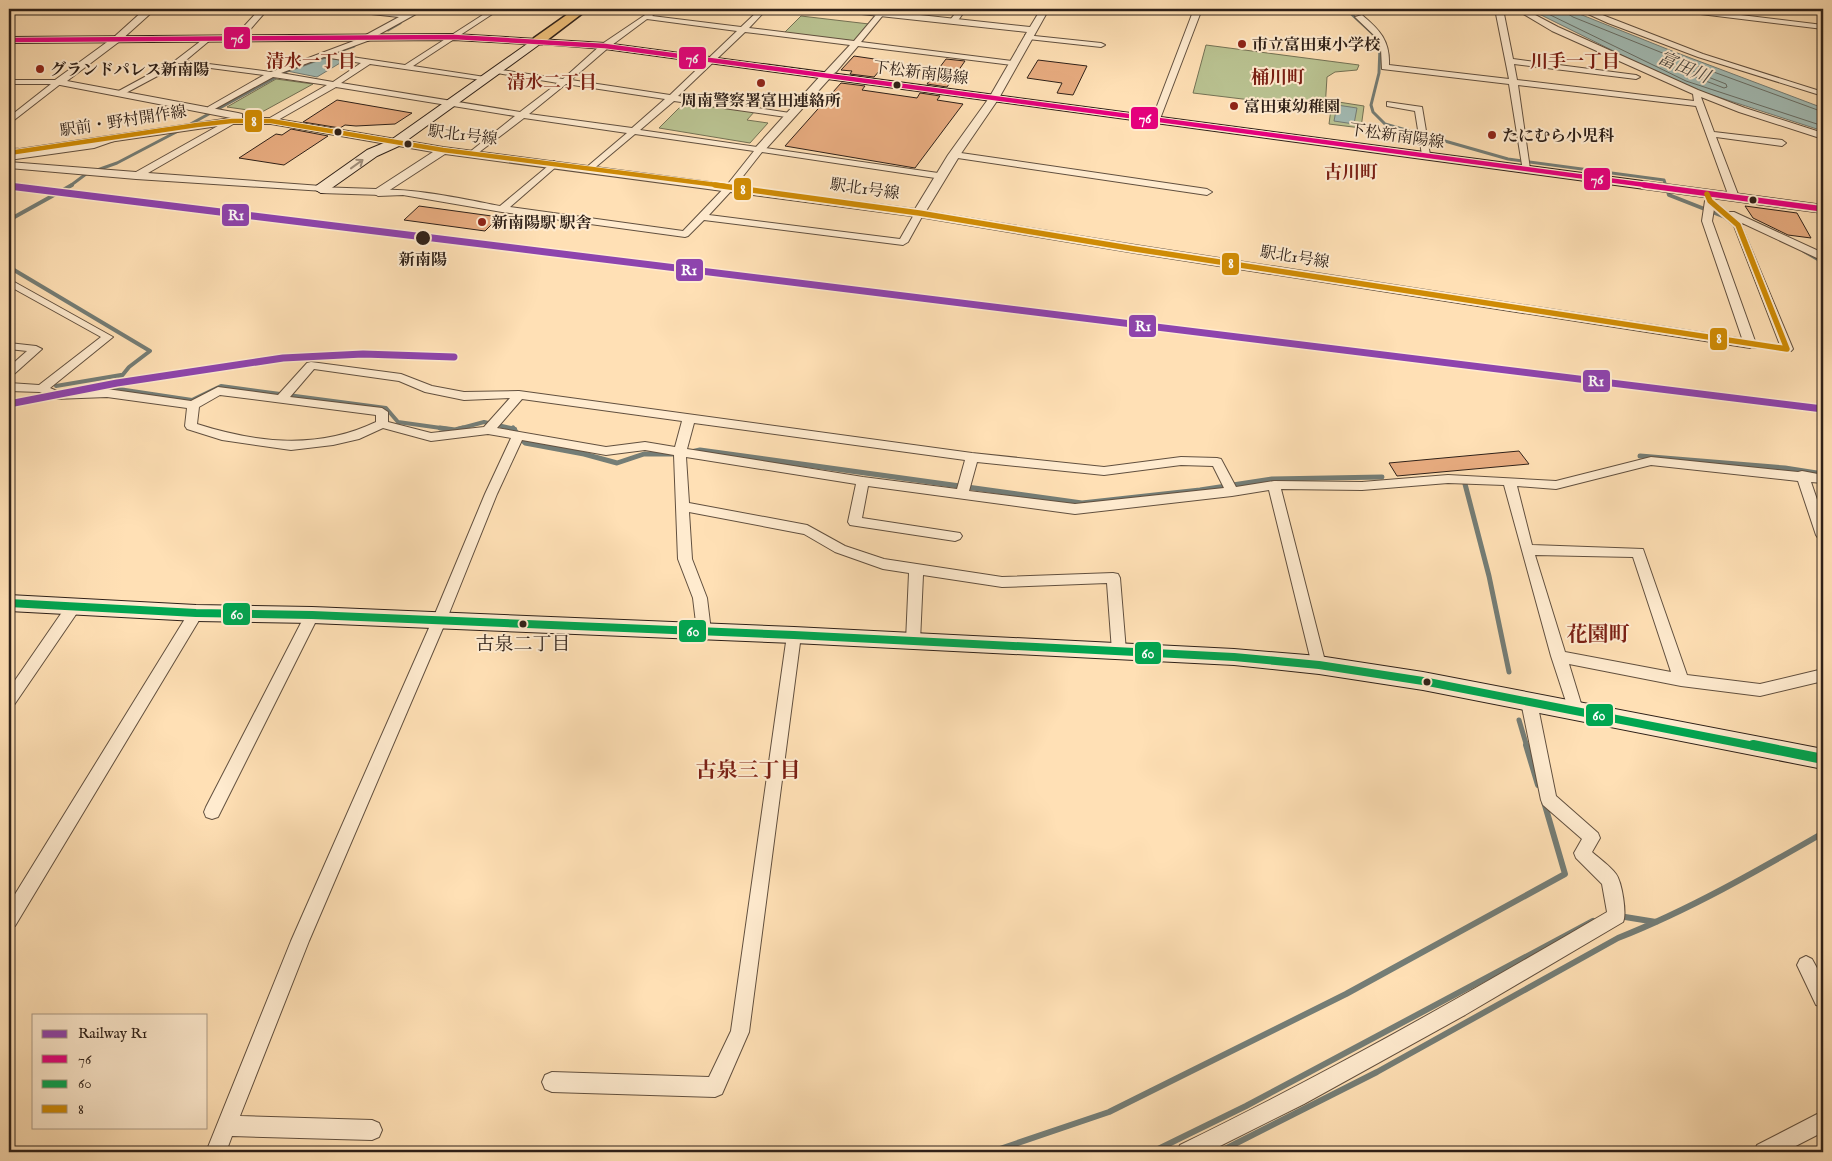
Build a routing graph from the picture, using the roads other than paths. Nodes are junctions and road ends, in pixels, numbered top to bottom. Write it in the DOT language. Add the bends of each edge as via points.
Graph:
graph roads {
  1 [pos="362,9"];
  2 [pos="420,9"];
  3 [pos="496,9"];
  4 [pos="582,9"];
  5 [pos="657,9"];
  6 [pos="764,9"];
  7 [pos="843,9"];
  8 [pos="962,9"];
  9 [pos="1045,9"];
  10 [pos="1198,9"];
  11 [pos="1499,9"];
  12 [pos="1519,9"];
  13 [pos="1581,9"];
  14 [pos="1676,9"];
  15 [pos="148,10"];
  16 [pos="263,10"];
  17 [pos="883,11"];
  18 [pos="409,15"];
  19 [pos="647,17"];
  20 [pos="1359,17"];
  21 [pos="954,20"];
  22 [pos="1823,27"];
  23 [pos="743,30"];
  24 [pos="1030,33"];
  25 [pos="454,37"];
  26 [pos="238,38"];
  27 [pos="367,38"];
  28 [pos="117,39"];
  29 [pos="206,39"];
  30 [pos="9,40"];
  31 [pos="538,40"];
  32 [pos="855,44"];
  33 [pos="605,46"];
  34 [pos="1101,46"];
  35 [pos="325,55"];
  36 [pos="711,60"];
  37 [pos="369,61"];
  38 [pos="1510,61"];
  39 [pos="178,62"];
  40 [pos="1012,64"];
  41 [pos="408,66"];
  42 [pos="497,71"];
  43 [pos="272,74"];
  44 [pos="826,76"];
  45 [pos="1636,77"];
  46 [pos="484,79"];
  47 [pos="566,81"];
  48 [pos="9,82"];
  49 [pos="60,82"];
  50 [pos="1512,82"];
  51 [pos="333,86"];
  52 [pos="1695,92"];
  53 [pos="119,93"];
  54 [pos="1823,94"];
  55 [pos="673,97"];
  56 [pos="994,98"];
  57 [pos="448,104"];
  58 [pos="1390,104"];
  59 [pos="1698,104"];
  60 [pos="211,109"];
  61 [pos="522,116"];
  62 [pos="790,116"];
  63 [pos="11,117"];
  64 [pos="1156,119"];
  65 [pos="271,120"];
  66 [pos="232,121"];
  67 [pos="632,132"];
  68 [pos="1711,134"];
  69 [pos="1823,136"];
  70 [pos="111,138"];
  71 [pos="394,143"];
  72 [pos="1782,143"];
  73 [pos="760,149"];
  74 [pos="14,150"];
  75 [pos="444,150"];
  76 [pos="474,153"];
  77 [pos="954,155"];
  78 [pos="1426,156"];
  79 [pos="9,157"];
  80 [pos="554,164"];
  81 [pos="9,165"];
  82 [pos="592,168"];
  83 [pos="1526,169"];
  84 [pos="136,176"];
  85 [pos="942,176"];
  86 [pos="730,186"];
  87 [pos="321,189"];
  88 [pos="1207,192"];
  89 [pos="378,193"];
  90 [pos="1708,197"];
  91 [pos="1734,197"];
  92 [pos="502,209"];
  93 [pos="1721,209"];
  94 [pos="1823,209"];
  95 [pos="919,213"];
  96 [pos="702,217"];
  97 [pos="1823,257"];
  98 [pos="9,282"];
  99 [pos="1750,344"];
  100 [pos="9,346"];
  101 [pos="9,373"];
  102 [pos="9,387"];
  103 [pos="42,389"];
  104 [pos="519,395"];
  105 [pos="282,398"];
  106 [pos="193,405"];
  107 [pos="689,419"];
  108 [pos="382,424"];
  109 [pos="488,430"];
  110 [pos="519,434"];
  111 [pos="680,451"];
  112 [pos="972,457"];
  113 [pos="1802,475"];
  114 [pos="1823,479"];
  115 [pos="863,481"];
  116 [pos="1509,481"];
  117 [pos="1274,485"];
  118 [pos="1232,492"];
  119 [pos="962,495"];
  120 [pos="682,506"];
  121 [pos="1823,535"];
  122 [pos="955,536"];
  123 [pos="1527,550"];
  124 [pos="916,569"];
  125 [pos="9,603"];
  126 [pos="74,606"];
  127 [pos="196,613"];
  128 [pos="312,615"];
  129 [pos="439,621"];
  130 [pos="704,631"];
  131 [pos="794,635"];
  132 [pos="913,641"];
  133 [pos="1119,651"];
  134 [pos="1558,656"];
  135 [pos="1318,665"];
  136 [pos="1823,674"];
  137 [pos="1681,680"];
  138 [pos="9,701"];
  139 [pos="1529,702"];
  140 [pos="1576,710"];
  141 [pos="1823,759"];
  142 [pos="212,812"];
  143 [pos="9,920"];
  144 [pos="1806,965"];
  145 [pos="1823,998"];
  146 [pos="552,1082"];
  147 [pos="1823,1121"];
  148 [pos="227,1126"];
  149 [pos="372,1130"];
  150 [pos="216,1152"];
  151 [pos="1187,1152"];
  152 [pos="1764,1152"];
  1 -- 16 [label="street"];
  1 -- 18 [label="street"];
  2 -- 18 [label="street"];
  3 -- 25 [label="street"];
  4 -- 31 [label="main road"];
  5 -- 19 [label="street"];
  6 -- 23 [label="street"];
  7 -- 17 [label="street"];
  8 -- 21 [label="street"];
  9 -- 24 [label="street"];
  10 -- 64 [label="street"];
  11 -- 38 [label="street"];
  12 -- 52 [label="street" via="1555,29"];
  13 -- 54 [label="street" via="1773,80"];
  14 -- 22 [label="street"];
  15 -- 16 [label="street"];
  15 -- 28 [label="street"];
  16 -- 26 [label="street"];
  17 -- 21 [label="street"];
  17 -- 32 [label="street"];
  18 -- 27 [label="street"];
  19 -- 23 [label="street"];
  19 -- 33 [label="street"];
  20 -- 50 [label="street" via="1378,33 1386,49 1384,67"];
  21 -- 24 [label="street"];
  23 -- 32 [label="street"];
  23 -- 36 [label="street"];
  24 -- 34 [label="street"];
  24 -- 40 [label="street"];
  25 -- 27 [label="main road, 下松新南陽線"];
  25 -- 31 [label="main road, 下松新南陽線"];
  25 -- 41 [label="street"];
  26 -- 27 [label="main road, 下松新南陽線"];
  26 -- 29 [label="main road, 下松新南陽線"];
  27 -- 35 [label="street"];
  28 -- 29 [label="main road, 下松新南陽線"];
  28 -- 30 [label="main road, 下松新南陽線"];
  28 -- 49 [label="street"];
  29 -- 39 [label="street"];
  31 -- 33 [label="main road, 下松新南陽線"];
  31 -- 42 [label="main road"];
  32 -- 40 [label="street"];
  32 -- 44 [label="street"];
  33 -- 36 [label="main road, 下松新南陽線"];
  33 -- 47 [label="street"];
  35 -- 37 [label="street"];
  35 -- 43 [label="street"];
  36 -- 44 [label="main road, 下松新南陽線"];
  36 -- 55 [label="street"];
  37 -- 41 [label="street"];
  37 -- 51 [label="street"];
  38 -- 45 [label="street"];
  38 -- 50 [label="street"];
  39 -- 43 [label="street"];
  39 -- 53 [label="street"];
  40 -- 56 [label="street"];
  41 -- 46 [label="street"];
  42 -- 46 [label="main road"];
  42 -- 47 [label="street"];
  43 -- 51 [label="street"];
  43 -- 60 [label="street"];
  44 -- 56 [label="main road, 下松新南陽線"];
  44 -- 62 [label="street"];
  46 -- 57 [label="main road"];
  47 -- 55 [label="street"];
  47 -- 61 [label="street"];
  48 -- 49 [label="street"];
  49 -- 53 [label="street"];
  49 -- 63 [label="street"];
  50 -- 59 [label="street"];
  50 -- 83 [label="street"];
  51 -- 57 [label="street"];
  51 -- 65 [label="street"];
  52 -- 59 [label="street"];
  52 -- 69 [label="street"];
  53 -- 60 [label="street"];
  55 -- 62 [label="street"];
  55 -- 67 [label="street"];
  56 -- 64 [label="main road, 下松新南陽線"];
  56 -- 77 [label="street"];
  57 -- 61 [label="street"];
  57 -- 71 [label="main road"];
  58 -- 78 [label="street" via="1419,108"];
  59 -- 68 [label="street"];
  60 -- 66 [label="street" via="238,116"];
  61 -- 67 [label="street"];
  61 -- 76 [label="street"];
  62 -- 73 [label="street"];
  64 -- 78 [label="main road, 下松新南陽線"];
  65 -- 66 [label="street, 駅北1号線"];
  65 -- 71 [label="street, 駅北1号線"];
  66 -- 70 [label="street, 駅前・野村開作線"];
  66 -- 84 [label="street"];
  67 -- 73 [label="street"];
  67 -- 82 [label="street"];
  68 -- 72 [label="street"];
  68 -- 91 [label="street"];
  70 -- 74 [label="street, 駅前・野村開作線"];
  70 -- 79 [label="street" via="94,145"];
  71 -- 75 [label="street, 駅北1号線"];
  87 -- 71 [label="main road, one-way" via="372,153"];
  73 -- 85 [label="street"];
  73 -- 86 [label="street"];
  75 -- 76 [label="street, 駅北1号線"];
  75 -- 89 [label="street"];
  76 -- 80 [label="street, 駅北1号線"];
  77 -- 85 [label="street"];
  77 -- 88 [label="street"];
  78 -- 83 [label="main road, 下松新南陽線"];
  80 -- 82 [label="street, 駅北1号線"];
  80 -- 92 [label="street"];
  81 -- 84 [label="street"];
  82 -- 86 [label="street, 駅北1号線"];
  83 -- 90 [label="main road, 下松新南陽線"];
  84 -- 87 [label="street"];
  85 -- 95 [label="street"];
  86 -- 95 [label="street, 駅北1号線"];
  86 -- 96 [label="street"];
  87 -- 89 [label="street"];
  89 -- 92 [label="street" via="403,192"];
  90 -- 91 [label="main road, 下松新南陽線"];
  90 -- 93 [label="street"];
  90 -- 99 [label="street" via="1707,220"];
  91 -- 94 [label="main road, 下松新南陽線"];
  92 -- 96 [label="street" via="685,234"];
  93 -- 97 [label="street"];
  93 -- 99 [label="street" via="1738,225 1787,349"];
  95 -- 96 [label="street" via="903,242"];
  95 -- 99 [label="street, 駅北1号線"];
  98 -- 103 [label="street" via="108,337"];
  100 -- 101 [label="street" via="36,349"];
  102 -- 103 [label="street"];
  103 -- 106 [label="street" via="55,395 107,393"];
  104 -- 105 [label="street" via="464,396 429,389 401,378 311,365"];
  104 -- 107 [label="street"];
  104 -- 109 [label="street"];
  105 -- 106 [label="street" via="218,391"];
  105 -- 108 [label="street" via="382,412"];
  106 -- 108 [label="street" via="190,426 222,436 291,446 359,435"];
  107 -- 111 [label="street"];
  107 -- 112 [label="street"];
  108 -- 109 [label="street" via="431,437"];
  109 -- 110 [label="street"];
  110 -- 111 [label="street" via="606,451 645,446"];
  110 -- 129 [label="street"];
  111 -- 115 [label="street"];
  111 -- 120 [label="street"];
  112 -- 118 [label="street" via="1104,471 1181,461 1217,462"];
  112 -- 119 [label="street"];
  113 -- 114 [label="street"];
  113 -- 116 [label="street" via="1651,461 1556,485"];
  113 -- 121 [label="street"];
  115 -- 119 [label="street"];
  115 -- 122 [label="street" via="855,522"];
  116 -- 117 [label="street"];
  116 -- 123 [label="street"];
  117 -- 118 [label="street"];
  117 -- 135 [label="street"];
  118 -- 119 [label="street" via="1075,509"];
  120 -- 124 [label="street" via="807,530 840,549 883,564"];
  120 -- 130 [label="street" via="685,559 700,598"];
  123 -- 134 [label="street"];
  123 -- 137 [label="street" via="1638,552"];
  124 -- 132 [label="street"];
  124 -- 133 [label="street" via="1002,582 1113,578"];
  125 -- 126 [label="main road"];
  126 -- 127 [label="main road"];
  126 -- 138 [label="street"];
  127 -- 128 [label="main road"];
  127 -- 143 [label="street"];
  128 -- 129 [label="main road"];
  128 -- 142 [label="street"];
  129 -- 130 [label="main road"];
  129 -- 148 [label="street" via="300,941"];
  130 -- 131 [label="main road"];
  131 -- 132 [label="main road"];
  131 -- 146 [label="street" via="740,1032 715,1087"];
  132 -- 133 [label="main road"];
  133 -- 135 [label="main road"];
  134 -- 137 [label="street"];
  134 -- 140 [label="street"];
  135 -- 139 [label="main road" via="1424,681"];
  136 -- 137 [label="street" via="1760,690"];
  139 -- 140 [label="main road"];
  139 -- 151 [label="street" via="1549,800 1592,838 1582,852 1610,880 1617,916 1450,1014 1285,1105"];
  140 -- 141 [label="main road"];
  144 -- 145 [label="street"];
  147 -- 152 [label="street"];
  148 -- 149 [label="street"];
  148 -- 150 [label="street"];
}
